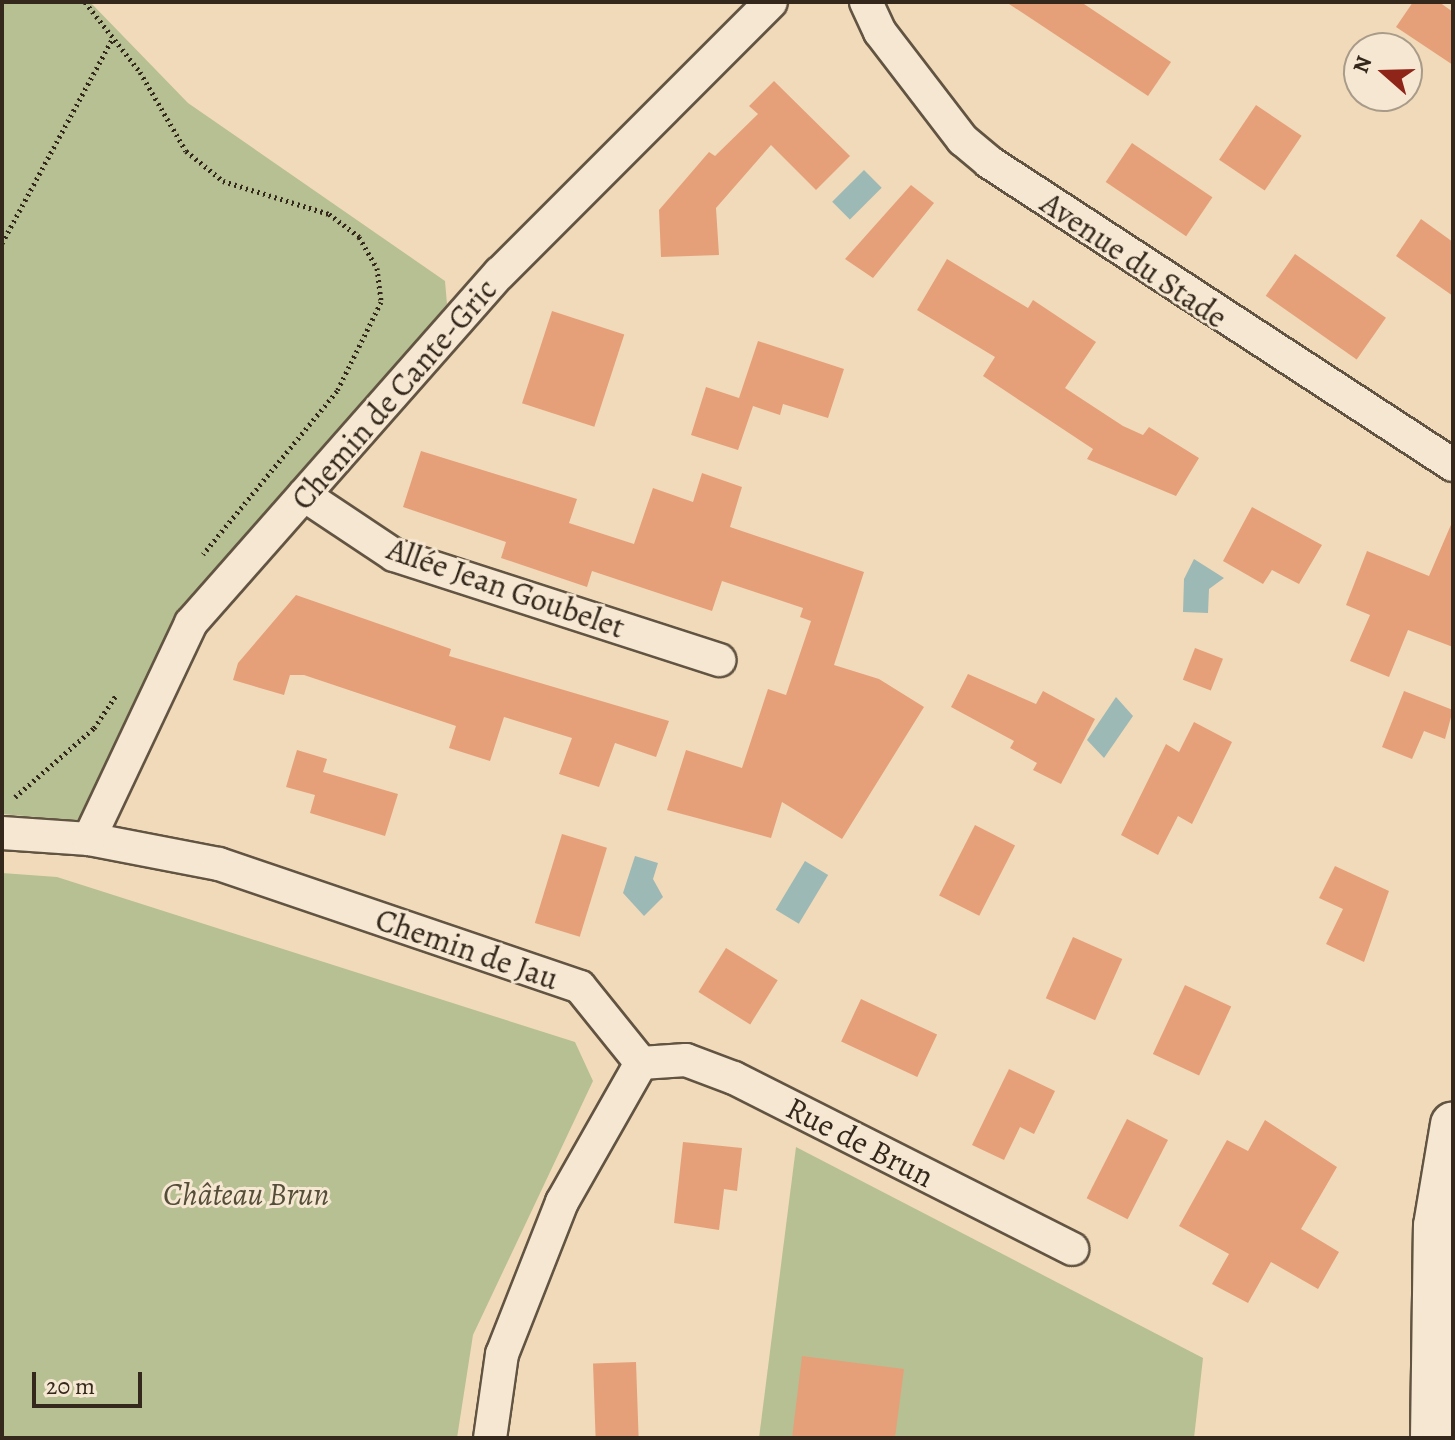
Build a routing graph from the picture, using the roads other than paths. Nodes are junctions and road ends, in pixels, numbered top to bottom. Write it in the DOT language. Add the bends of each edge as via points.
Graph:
graph roads {
  1 [pos="771,2"];
  2 [pos="866,2"];
  3 [pos="1453,465"];
  4 [pos="304,495"];
  5 [pos="719,660"];
  6 [pos="2,833"];
  7 [pos="89,839"];
  8 [pos="641,1063"];
  9 [pos="1453,1124"];
  10 [pos="1072,1249"];
  11 [pos="490,1438"];
  12 [pos="1433,1438"];
  1 -- 4 [label="street, Chemin de Cante-Gric" via="500,273"];
  2 -- 3 [label="street, Avenue du Stade" via="880,32 963,140 989,162"];
  4 -- 5 [label="street, Allée Jean Goubelet" via="394,555"];
  4 -- 7 [label="street, Chemin de Cante-Gric" via="191,623"];
  6 -- 7 [label="street, Chemin de Jau"];
  7 -- 8 [label="street, Chemin de Jau" via="219,864 580,987"];
  8 -- 10 [label="street, Rue de Brun" via="686,1060 734,1078"];
  8 -- 11 [label="street" via="562,1202 502,1354"];
  9 -- 12 [label="main road" via="1436,1226"];
}
